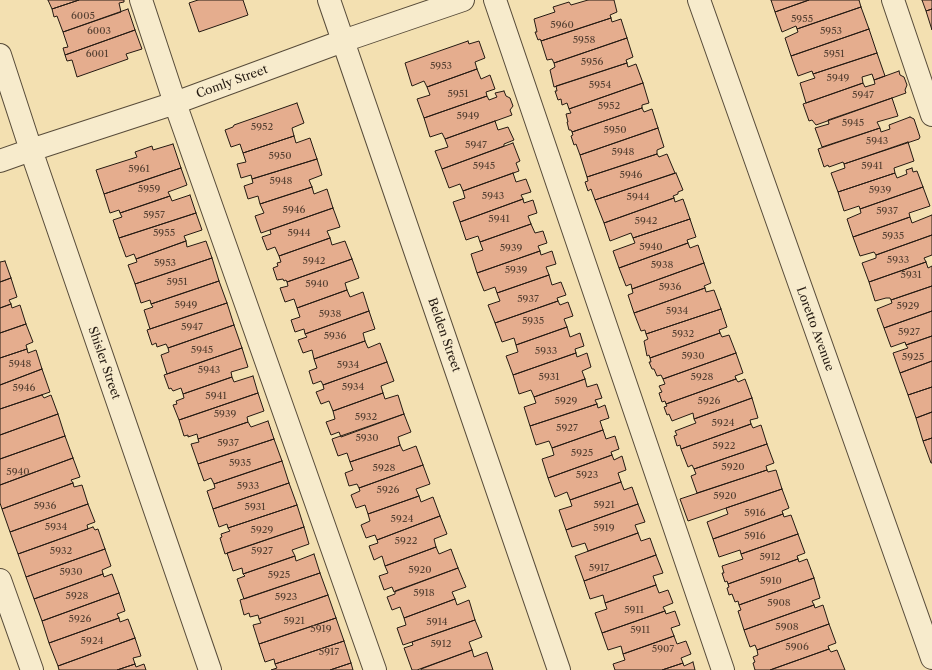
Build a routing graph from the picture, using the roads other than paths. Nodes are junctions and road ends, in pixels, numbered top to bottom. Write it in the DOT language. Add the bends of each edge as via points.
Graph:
graph roads {
  1 [pos="141,0"];
  2 [pos="329,0"];
  3 [pos="463,0"];
  4 [pos="495,0"];
  5 [pos="699,0"];
  6 [pos="893,0"];
  7 [pos="343,41"];
  8 [pos="0,55"];
  9 [pos="174,103"];
  10 [pos="932,115"];
  11 [pos="31,150"];
  12 [pos="0,161"];
  13 [pos="0,580"];
  14 [pos="932,658"];
  15 [pos="32,670"];
  16 [pos="210,670"];
  17 [pos="375,670"];
  18 [pos="559,670"];
  19 [pos="723,670"];
  1 -- 9 [label="street"];
  2 -- 7 [label="street, Belden Street"];
  3 -- 7 [label="street, Comly Street"];
  4 -- 19 [label="street"];
  5 -- 14 [label="street, Loretto Avenue"];
  6 -- 10 [label="street"];
  7 -- 9 [label="street, Comly Street"];
  7 -- 18 [label="street, Belden Street"];
  8 -- 11 [label="street, Shisler Street"];
  9 -- 11 [label="street, Comly Street"];
  9 -- 17 [label="street"];
  11 -- 12 [label="street, Comly Street"];
  11 -- 16 [label="street, Shisler Street"];
  13 -- 15 [label="street"];
}
